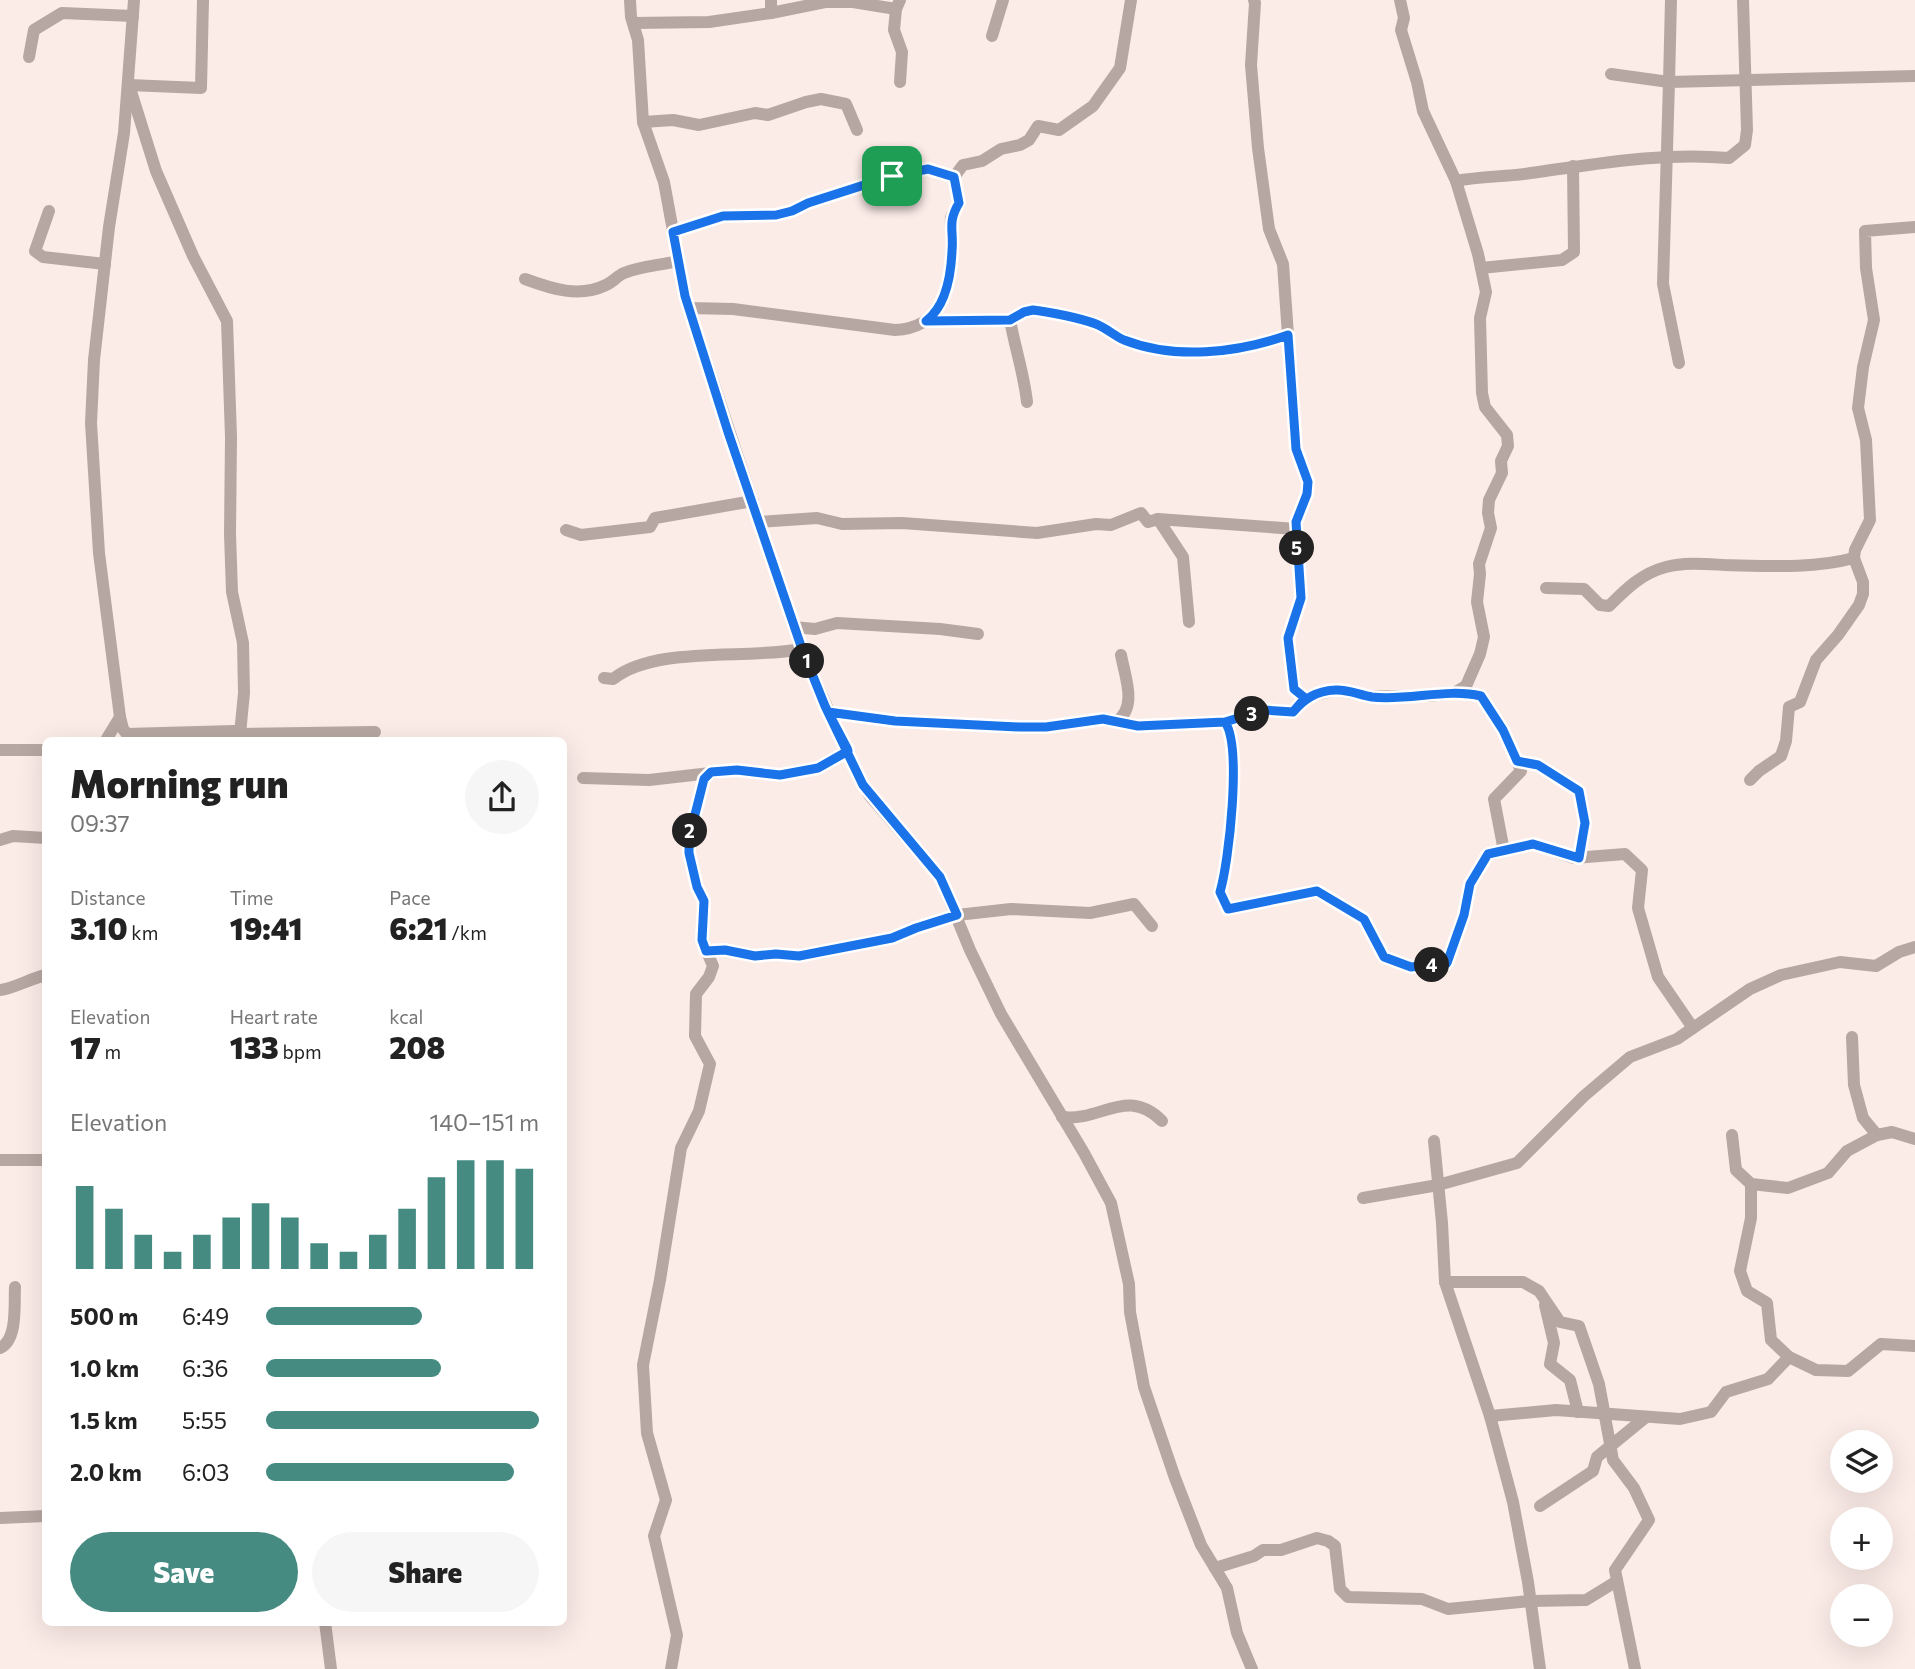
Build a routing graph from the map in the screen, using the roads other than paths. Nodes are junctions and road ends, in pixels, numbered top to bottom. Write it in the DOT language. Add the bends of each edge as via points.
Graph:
graph roads {
  1 [pos="134,0"];
  2 [pos="203,0"];
  3 [pos="630,0"];
  4 [pos="1003,0"];
  5 [pos="1131,0"];
  6 [pos="1254,0"];
  7 [pos="1400,0"];
  8 [pos="1671,0"];
  9 [pos="1743,0"];
  10 [pos="825,1"];
  11 [pos="898,4"];
  12 [pos="771,7"];
  13 [pos="133,16"];
  14 [pos="633,23"];
  15 [pos="992,36"];
  16 [pos="29,57"];
  17 [pos="1611,74"];
  18 [pos="1915,76"];
  19 [pos="1746,79"];
  20 [pos="900,82"];
  21 [pos="1669,82"];
  22 [pos="129,85"];
  23 [pos="643,122"];
  24 [pos="857,130"];
  25 [pos="1668,156"];
  26 [pos="1573,166"];
  27 [pos="954,177"];
  28 [pos="1456,181"];
  29 [pos="48,211"];
  30 [pos="1915,227"];
  31 [pos="673,232"];
  32 [pos="678,261"];
  33 [pos="105,264"];
  34 [pos="1481,268"];
  35 [pos="526,279"];
  36 [pos="689,308"];
  37 [pos="1010,320"];
  38 [pos="926,321"];
  39 [pos="1288,335"];
  40 [pos="1679,363"];
  41 [pos="1027,402"];
  42 [pos="752,501"];
  43 [pos="1158,519"];
  44 [pos="760,522"];
  45 [pos="1296,529"];
  46 [pos="566,530"];
  47 [pos="1854,558"];
  48 [pos="1546,588"];
  49 [pos="1189,622"];
  50 [pos="794,627"];
  51 [pos="978,634"];
  52 [pos="802,649"];
  53 [pos="1121,655"];
  54 [pos="604,678"];
  55 [pos="1454,693"];
  56 [pos="1305,698"];
  57 [pos="828,712"];
  58 [pos="120,718"];
  59 [pos="1116,722"];
  60 [pos="1225,722"];
  61 [pos="375,733"];
  62 [pos="108,737"];
  63 [pos="128,737"];
  64 [pos="241,737"];
  65 [pos="0,750"];
  66 [pos="42,750"];
  67 [pos="848,751"];
  68 [pos="1517,761"];
  69 [pos="711,772"];
  70 [pos="686,776"];
  71 [pos="583,778"];
  72 [pos="1750,780"];
  73 [pos="701,790"];
  74 [pos="42,838"];
  75 [pos="0,840"];
  76 [pos="1504,851"];
  77 [pos="1579,858"];
  78 [pos="957,915"];
  79 [pos="1152,926"];
  80 [pos="1915,947"];
  81 [pos="706,951"];
  82 [pos="42,976"];
  83 [pos="0,990"];
  84 [pos="1693,1028"];
  85 [pos="1852,1037"];
  86 [pos="1062,1117"];
  87 [pos="1162,1121"];
  88 [pos="1732,1135"];
  89 [pos="1877,1135"];
  90 [pos="1915,1139"];
  91 [pos="1434,1141"];
  92 [pos="0,1160"];
  93 [pos="42,1160"];
  94 [pos="1751,1184"];
  95 [pos="1438,1185"];
  96 [pos="1363,1198"];
  97 [pos="1445,1282"];
  98 [pos="15,1287"];
  99 [pos="1543,1297"];
  100 [pos="1915,1346"];
  101 [pos="0,1348"];
  102 [pos="1789,1357"];
  103 [pos="1578,1412"];
  104 [pos="1604,1414"];
  105 [pos="1490,1416"];
  106 [pos="1646,1417"];
  107 [pos="1610,1447"];
  108 [pos="1540,1506"];
  109 [pos="42,1516"];
  110 [pos="0,1518"];
  111 [pos="1215,1568"];
  112 [pos="1617,1581"];
  113 [pos="1530,1601"];
  114 [pos="326,1626"];
  115 [pos="331,1669"];
  116 [pos="671,1669"];
  117 [pos="1252,1669"];
  118 [pos="1540,1669"];
  119 [pos="1635,1669"];
  1 -- 13 [label="street"];
  2 -- 22 [label="street" via="201,89"];
  3 -- 14 [label="street"];
  4 -- 15 [label="street"];
  5 -- 27 [label="street" via="1120,68 1093,106 1059,130 1038,126 1030,140 963,165"];
  6 -- 39 [label="street" via="1251,65 1258,148 1269,229 1283,264"];
  7 -- 28 [label="street" via="1401,30 1423,111"];
  8 -- 21 [label="street"];
  9 -- 19 [label="street"];
  10 -- 11 [label="street"];
  10 -- 12 [label="street"];
  11 -- 20 [label="street" via="894,30 902,52"];
  12 -- 14 [label="street" via="709,22"];
  13 -- 16 [label="street" via="62,13 34,30"];
  13 -- 22 [label="street"];
  14 -- 23 [label="street"];
  17 -- 21 [label="street"];
  18 -- 19 [label="street"];
  19 -- 21 [label="street"];
  19 -- 25 [label="street" via="1747,130 1739,152 1729,158"];
  21 -- 25 [label="street"];
  22 -- 33 [label="street"];
  22 -- 64 [label="street" via="156,171 192,256 227,321 232,592 243,643"];
  23 -- 24 [label="street" via="673,120 699,125 755,113 768,115 821,99 846,104"];
  23 -- 31 [label="street" via="664,182"];
  25 -- 26 [label="street"];
  25 -- 40 [label="street" via="1663,284"];
  26 -- 28 [label="street"];
  26 -- 34 [label="street" via="1574,252 1562,260"];
  27 -- 31 [label="street" via="928,169 892,176 792,211 723,216"];
  27 -- 38 [label="street" via="959,203 951,216 952,251 945,295"];
  28 -- 34 [label="street"];
  29 -- 33 [label="street" via="35,251 43,257"];
  30 -- 47 [label="street" via="1866,231 1874,320 1858,408 1866,440 1870,520"];
  31 -- 32 [label="street"];
  32 -- 35 [label="street" via="624,273 610,284 579,293"];
  32 -- 36 [label="street"];
  33 -- 58 [label="street" via="91,423 99,553"];
  34 -- 55 [label="street" via="1486,292 1480,318 1482,393 1485,407 1507,435 1508,446 1501,461 1502,474 1489,500 1491,528 1479,564 1477,602 1484,637 1466,686"];
  36 -- 38 [label="street" via="733,309 895,330 911,330"];
  36 -- 42 [label="street"];
  37 -- 38 [label="street"];
  37 -- 39 [label="street" via="1033,310 1052,313 1096,324 1157,350 1217,351"];
  37 -- 41 [label="street"];
  39 -- 45 [label="street" via="1296,449 1308,482"];
  42 -- 44 [label="street"];
  42 -- 46 [label="street" via="655,519 650,527 581,536"];
  43 -- 44 [label="street" via="1148,522 1141,513 1111,525 1037,533 902,523 842,524 817,517"];
  43 -- 45 [label="street"];
  43 -- 49 [label="street" via="1183,557"];
  44 -- 50 [label="street"];
  45 -- 56 [label="street" via="1301,598 1288,638 1294,689"];
  47 -- 48 [label="street" via="1827,563 1667,567 1631,584 1609,606 1600,605 1584,589"];
  47 -- 72 [label="street" via="1863,582 1859,605 1816,660 1800,702 1789,707 1782,756"];
  50 -- 51 [label="street" via="815,629 837,623"];
  50 -- 52 [label="street"];
  52 -- 54 [label="street" via="642,663"];
  52 -- 57 [label="street"];
  53 -- 59 [label="street" via="1129,701 1124,717"];
  55 -- 56 [label="street" via="1371,696 1335,690"];
  55 -- 68 [label="street" via="1481,696"];
  56 -- 60 [label="street" via="1293,712 1264,710"];
  57 -- 59 [label="street" via="895,721 1019,727 1103,719"];
  57 -- 67 [label="street"];
  58 -- 62 [label="street"];
  58 -- 63 [label="street"];
  59 -- 60 [label="street" via="1138,726"];
  60 -- 76 [label="street" via="1231,744 1232,818 1220,892 1228,909 1317,891 1364,919 1384,957 1411,967 1447,963 1470,884 1488,854"];
  61 -- 64 [label="street"];
  63 -- 64 [label="street" via="234,731"];
  65 -- 66 [label="street"];
  67 -- 69 [label="street" via="818,768 780,775"];
  67 -- 78 [label="street" via="870,796 940,877"];
  68 -- 76 [label="street" via="1521,771 1494,799"];
  68 -- 77 [label="street" via="1538,765 1579,791 1585,823"];
  69 -- 70 [label="street"];
  69 -- 73 [label="street"];
  70 -- 71 [label="street"];
  70 -- 73 [label="street"];
  73 -- 81 [label="street" via="689,853 704,901 702,940"];
  74 -- 75 [label="street"];
  76 -- 77 [label="street" via="1533,844"];
  77 -- 84 [label="street" via="1625,854 1642,870 1638,908 1658,977"];
  78 -- 79 [label="street" via="1011,909 1090,913 1135,904"];
  78 -- 81 [label="street" via="892,938 799,956"];
  78 -- 86 [label="street" via="1002,1014"];
  80 -- 84 [label="street" via="1876,966 1840,961 1781,975 1750,989"];
  81 -- 116 [label="street" via="713,966 696,994 695,1035 710,1064 699,1111 681,1148 643,1365 647,1433 666,1500 654,1536 677,1635"];
  82 -- 83 [label="street"];
  84 -- 95 [label="street" via="1630,1057 1517,1163"];
  85 -- 89 [label="street" via="1854,1085 1863,1118"];
  86 -- 87 [label="street" via="1078,1119 1136,1105 1151,1110"];
  86 -- 111 [label="street" via="1111,1203 1144,1387 1182,1497"];
  88 -- 94 [label="street" via="1736,1170"];
  89 -- 90 [label="street" via="1892,1132"];
  89 -- 94 [label="street" via="1847,1151 1828,1172 1788,1188"];
  91 -- 95 [label="street"];
  92 -- 93 [label="street"];
  94 -- 102 [label="street" via="1751,1218 1740,1271 1747,1291 1767,1303 1771,1340"];
  95 -- 96 [label="street"];
  95 -- 97 [label="street"];
  97 -- 99 [label="street" via="1523,1282"];
  97 -- 105 [label="street"];
  98 -- 101 [label="street" via="11,1336"];
  99 -- 103 [label="street" via="1553,1343 1550,1364 1570,1380"];
  99 -- 104 [label="street" via="1560,1322 1579,1326"];
  100 -- 102 [label="street" via="1881,1344 1848,1371 1816,1370"];
  102 -- 106 [label="street" via="1768,1379 1726,1392 1711,1412 1680,1419"];
  103 -- 104 [label="street"];
  103 -- 105 [label="street"];
  104 -- 106 [label="street"];
  104 -- 107 [label="street"];
  105 -- 113 [label="street" via="1513,1503"];
  106 -- 107 [label="street"];
  107 -- 108 [label="street" via="1597,1457 1592,1471"];
  107 -- 112 [label="street" via="1649,1520 1615,1570"];
  109 -- 110 [label="street"];
  111 -- 113 [label="street" via="1263,1550 1281,1550 1317,1538 1335,1546 1340,1589 1348,1597 1422,1599 1448,1609"];
  111 -- 117 [label="street" via="1227,1588 1237,1633"];
  112 -- 113 [label="street" via="1586,1600"];
  112 -- 119 [label="street"];
  113 -- 118 [label="street"];
  114 -- 115 [label="street"];
}
